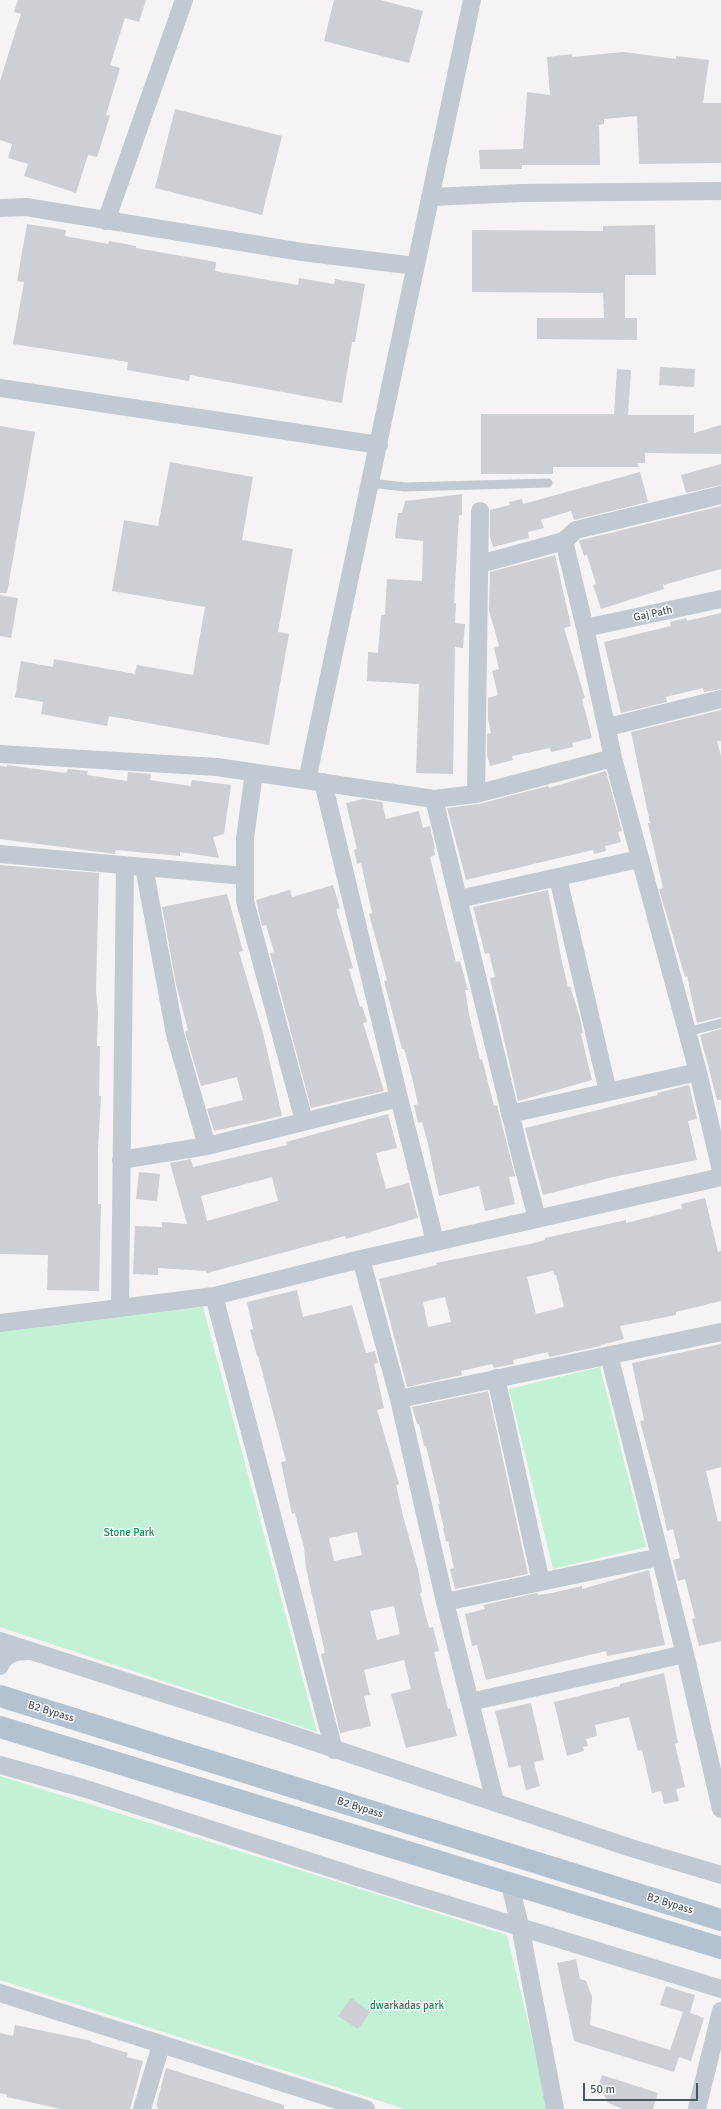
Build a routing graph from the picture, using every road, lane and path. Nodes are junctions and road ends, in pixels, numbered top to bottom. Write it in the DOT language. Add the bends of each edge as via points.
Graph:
graph roads {
  1 [pos="184,0"];
  2 [pos="472,0"];
  3 [pos="721,191"];
  4 [pos="430,197"];
  5 [pos="0,208"];
  6 [pos="106,221"];
  7 [pos="415,266"];
  8 [pos="0,388"];
  9 [pos="379,445"];
  10 [pos="370,483"];
  11 [pos="548,483"];
  12 [pos="721,495"];
  13 [pos="480,511"];
  14 [pos="564,541"];
  15 [pos="480,564"];
  16 [pos="721,599"];
  17 [pos="586,628"];
  18 [pos="721,699"];
  19 [pos="608,727"];
  20 [pos="0,754"];
  21 [pos="613,758"];
  22 [pos="254,773"];
  23 [pos="315,781"];
  24 [pos="476,794"];
  25 [pos="434,799"];
  26 [pos="0,854"];
  27 [pos="639,858"];
  28 [pos="125,865"];
  29 [pos="144,867"];
  30 [pos="244,876"];
  31 [pos="558,878"];
  32 [pos="459,899"];
  33 [pos="721,1023"];
  34 [pos="686,1032"];
  35 [pos="698,1072"];
  36 [pos="608,1092"];
  37 [pos="399,1098"];
  38 [pos="510,1114"];
  39 [pos="304,1121"];
  40 [pos="207,1146"];
  41 [pos="121,1160"];
  42 [pos="721,1171"];
  43 [pos="721,1178"];
  44 [pos="537,1218"];
  45 [pos="435,1241"];
  46 [pos="361,1258"];
  47 [pos="214,1296"];
  48 [pos="120,1307"];
  49 [pos="0,1324"];
  50 [pos="721,1332"];
  51 [pos="609,1355"];
  52 [pos="496,1378"];
  53 [pos="399,1399"];
  54 [pos="660,1557"];
  55 [pos="541,1582"];
  56 [pos="445,1602"];
  57 [pos="0,1641"];
  58 [pos="30,1651"];
  59 [pos="685,1654"];
  60 [pos="0,1666"];
  61 [pos="0,1683"];
  62 [pos="9,1698"];
  63 [pos="470,1702"];
  64 [pos="1,1728"];
  65 [pos="334,1750"];
  66 [pos="0,1765"];
  67 [pos="494,1802"];
  68 [pos="721,1809"];
  69 [pos="721,1875"];
  70 [pos="510,1884"];
  71 [pos="721,1920"];
  72 [pos="520,1926"];
  73 [pos="721,1948"];
  74 [pos="721,1989"];
  75 [pos="0,1993"];
  76 [pos="721,2010"];
  77 [pos="160,2045"];
  78 [pos="715,2056"];
  79 [pos="142,2109"];
  80 [pos="366,2109"];
  81 [pos="555,2109"];
  82 [pos="697,2109"];
  1 -- 6 [label="street"];
  2 -- 4 [label="street"];
  3 -- 4 [label="street" via="523,193"];
  4 -- 7 [label="street"];
  5 -- 6 [label="street" via="26,207"];
  6 -- 7 [label="street" via="302,252"];
  7 -- 9 [label="street"];
  8 -- 9 [label="street"];
  9 -- 10 [label="street"];
  10 -- 11 [label="lane" via="404,487"];
  10 -- 23 [label="street"];
  12 -- 14 [label="street" via="576,530"];
  13 -- 15 [label="street"];
  14 -- 15 [label="street"];
  14 -- 17 [label="street"];
  15 -- 24 [label="street"];
  16 -- 17 [label="street, Gaj Path"];
  17 -- 19 [label="street"];
  18 -- 19 [label="street"];
  19 -- 21 [label="street"];
  20 -- 22 [label="street" via="217,767"];
  21 -- 24 [label="street"];
  21 -- 27 [label="street"];
  22 -- 23 [label="street"];
  22 -- 30 [label="street" via="245,838"];
  23 -- 25 [label="street"];
  23 -- 37 [label="street"];
  24 -- 25 [label="street"];
  25 -- 32 [label="street"];
  26 -- 28 [label="street"];
  27 -- 31 [label="street"];
  27 -- 34 [label="street"];
  28 -- 29 [label="street"];
  28 -- 41 [label="street"];
  29 -- 30 [label="street"];
  29 -- 40 [label="street" via="176,1034"];
  30 -- 39 [label="street" via="245,901"];
  31 -- 32 [label="street"];
  31 -- 36 [label="street"];
  32 -- 38 [label="street"];
  33 -- 34 [label="lane"];
  34 -- 35 [label="street"];
  35 -- 36 [label="street"];
  35 -- 42 [label="street"];
  36 -- 38 [label="street"];
  37 -- 39 [label="street"];
  37 -- 45 [label="street"];
  38 -- 44 [label="street"];
  39 -- 40 [label="street"];
  40 -- 41 [label="street"];
  41 -- 48 [label="street"];
  43 -- 44 [label="street"];
  44 -- 45 [label="street"];
  45 -- 46 [label="street"];
  46 -- 47 [label="street"];
  46 -- 53 [label="street"];
  47 -- 48 [label="street"];
  47 -- 65 [label="street"];
  48 -- 49 [label="street"];
  50 -- 51 [label="street"];
  51 -- 52 [label="street"];
  51 -- 54 [label="street"];
  52 -- 53 [label="street"];
  52 -- 55 [label="street"];
  53 -- 56 [label="street"];
  54 -- 55 [label="street"];
  54 -- 59 [label="street"];
  55 -- 56 [label="street"];
  56 -- 63 [label="street"];
  57 -- 58 [label="street"];
  58 -- 60 [label="street" via="17,1651 8,1655"];
  58 -- 65 [label="street"];
  59 -- 63 [label="street"];
  59 -- 68 [label="street"];
  61 -- 62 [label="main road"];
  62 -- 71 [label="main road, B2 Bypass"];
  63 -- 67 [label="street"];
  64 -- 70 [label="main road"];
  65 -- 67 [label="street"];
  66 -- 72 [label="street" via="83,1788 364,1879"];
  67 -- 69 [label="street"];
  70 -- 72 [label="street"];
  70 -- 73 [label="main road"];
  72 -- 74 [label="street"];
  72 -- 81 [label="street"];
  75 -- 77 [label="street"];
  76 -- 78 [label="street"];
  77 -- 79 [label="street"];
  77 -- 80 [label="street"];
  78 -- 82 [label="street"];
}
